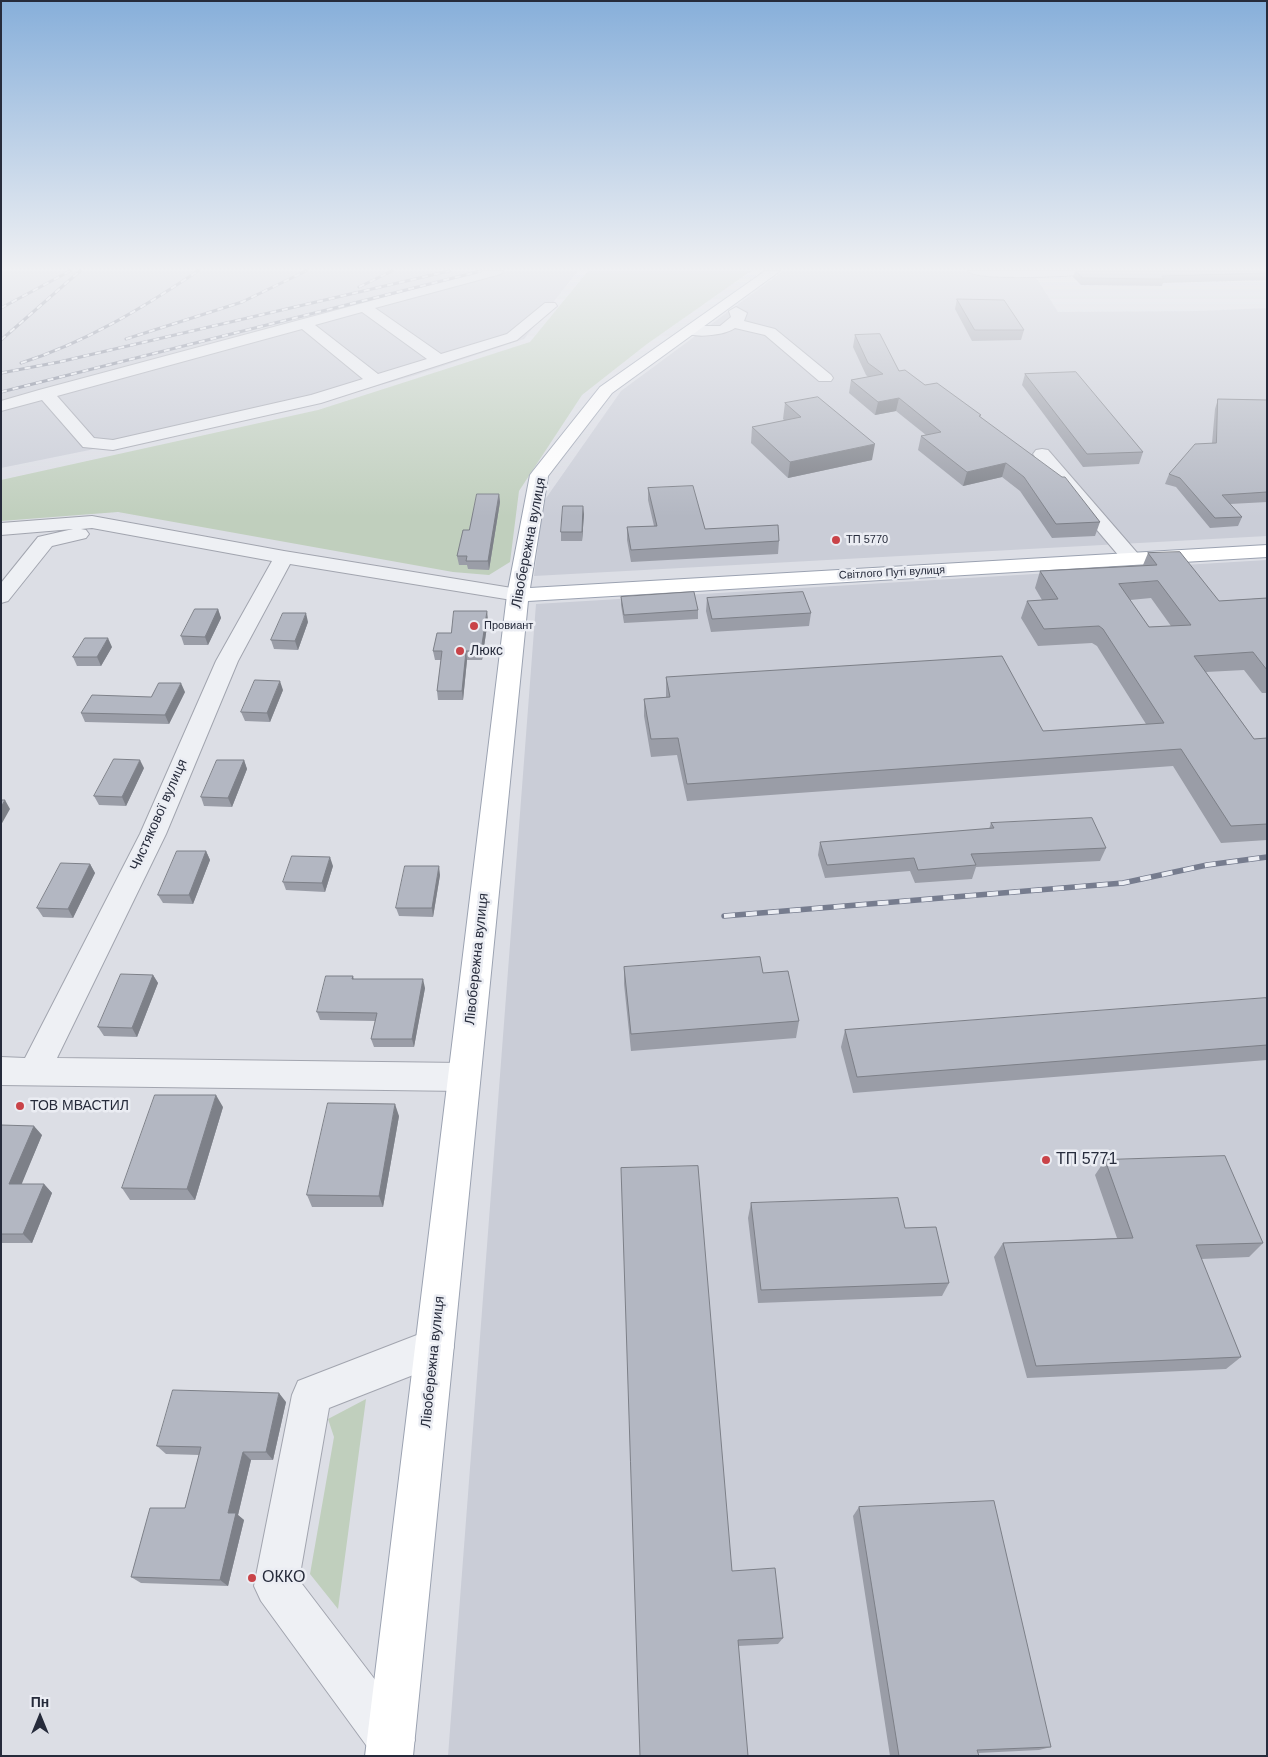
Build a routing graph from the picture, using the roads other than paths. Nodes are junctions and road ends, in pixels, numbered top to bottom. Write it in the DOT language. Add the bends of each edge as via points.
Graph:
graph roads {
  1 [pos="195,353"];
  2 [pos="340,353"];
  3 [pos="429,353"];
  4 [pos="461,353"];
  5 [pos="658,353"];
  6 [pos="795,353"];
  7 [pos="439,360"];
  8 [pos="825,378"];
  9 [pos="374,380"];
  10 [pos="45,393"];
  11 [pos="1,406"];
  12 [pos="1042,454"];
  13 [pos="119,527"];
  14 [pos="1,529"];
  15 [pos="1,540"];
  16 [pos="45,541"];
  17 [pos="1267,551"];
  18 [pos="284,557"];
  19 [pos="1132,559"];
  20 [pos="518,595"];
  21 [pos="1,597"];
  22 [pos="1,1071"];
  23 [pos="34,1072"];
  24 [pos="464,1077"];
  25 [pos="435,1348"];
  26 [pos="390,1748"];
  1 -- 10 [label="street"];
  2 -- 9 [label="street"];
  3 -- 7 [label="street"];
  4 -- 7 [label="street"];
  5 -- 20 [label="main road, Лівобережна вулиця" via="606,390 539,475"];
  6 -- 8 [label="street"];
  7 -- 9 [label="street"];
  9 -- 10 [label="street" via="316,399 113,445 89,443"];
  10 -- 11 [label="street"];
  12 -- 19 [label="street"];
  13 -- 14 [label="street" via="92,522"];
  13 -- 16 [label="street"];
  13 -- 18 [label="street"];
  15 -- 16 [label="street"];
  16 -- 21 [label="street"];
  17 -- 19 [label="main road, Світлого Путі вулиця"];
  18 -- 20 [label="street"];
  18 -- 23 [label="street, Чистякової вулиця" via="227,660 153,834"];
  19 -- 20 [label="main road, Світлого Путі вулиця"];
  20 -- 24 [label="main road, Лівобережна вулиця"];
  22 -- 23 [label="street"];
  23 -- 24 [label="street"];
  24 -- 25 [label="main road, Лівобережна вулиця"];
  25 -- 26 [label="main road, Лівобережна вулиця"];
  25 -- 26 [label="street" via="312,1395 276,1586"];
}
